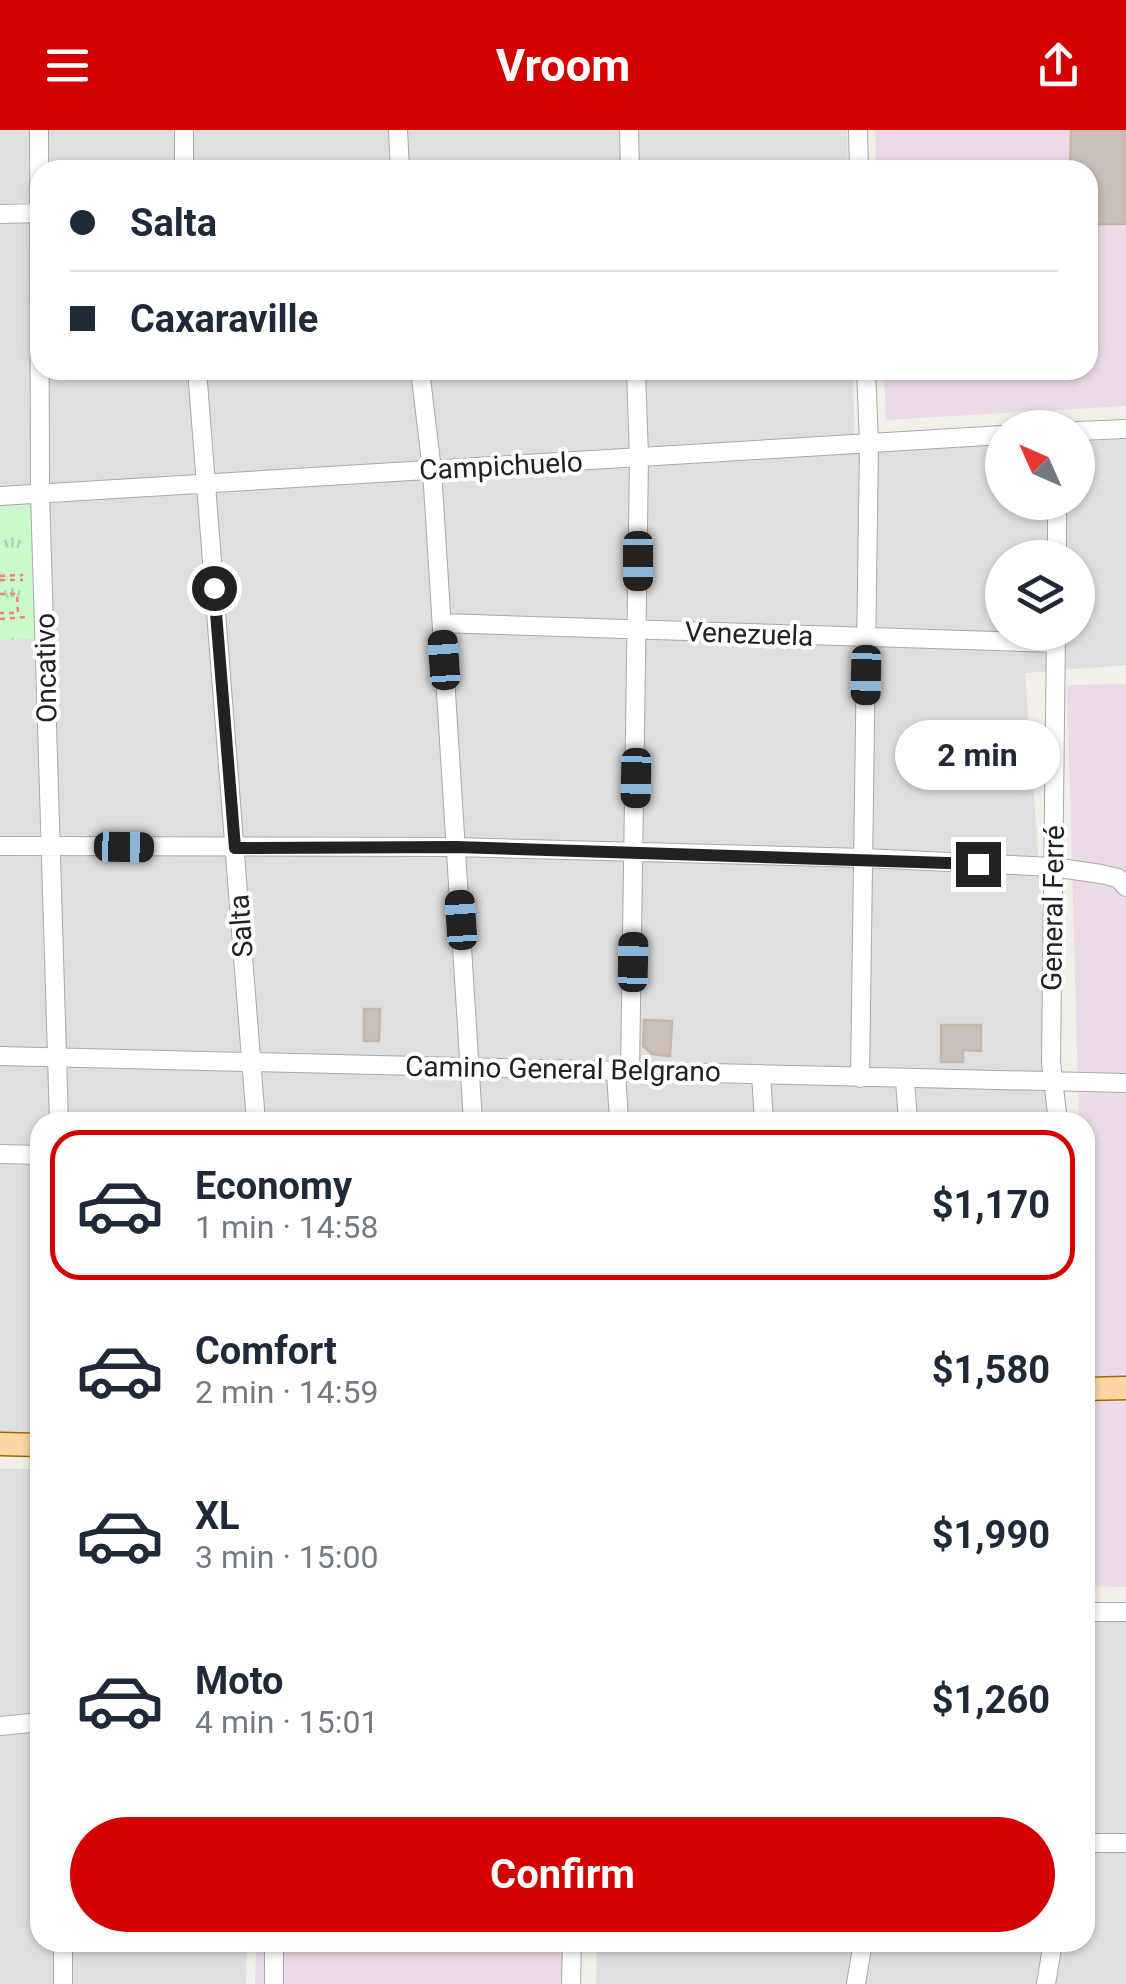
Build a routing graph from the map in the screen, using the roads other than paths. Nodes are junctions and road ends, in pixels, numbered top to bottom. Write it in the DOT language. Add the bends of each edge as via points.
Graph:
graph roads {
  1 [pos="39,130"];
  2 [pos="184,130"];
  3 [pos="398,130"];
  4 [pos="628,130"];
  5 [pos="858,130"];
  6 [pos="39,160"];
  7 [pos="184,160"];
  8 [pos="400,160"];
  9 [pos="630,160"];
  10 [pos="859,160"];
  11 [pos="0,214"];
  12 [pos="30,214"];
  13 [pos="40,380"];
  14 [pos="198,380"];
  15 [pos="421,380"];
  16 [pos="636,380"];
  17 [pos="866,380"];
  18 [pos="1126,429"];
  19 [pos="1095,430"];
  20 [pos="985,436"];
  21 [pos="869,444"];
  22 [pos="639,458"];
  23 [pos="432,470"];
  24 [pos="206,484"];
  25 [pos="40,494"];
  26 [pos="0,496"];
  27 [pos="442,623"];
  28 [pos="637,630"];
  29 [pos="867,638"];
  30 [pos="985,638"];
  31 [pos="1056,650"];
  32 [pos="0,846"];
  33 [pos="49,846"];
  34 [pos="456,847"];
  35 [pos="235,848"];
  36 [pos="635,852"];
  37 [pos="864,858"];
  38 [pos="1053,867"];
  39 [pos="1126,887"];
  40 [pos="0,1056"];
  41 [pos="58,1057"];
  42 [pos="251,1060"];
  43 [pos="470,1067"];
  44 [pos="623,1072"];
  45 [pos="761,1074"];
  46 [pos="860,1078"];
  47 [pos="905,1080"];
  48 [pos="1054,1082"];
  49 [pos="1126,1083"];
  50 [pos="58,1112"];
  51 [pos="255,1112"];
  52 [pos="473,1112"];
  53 [pos="620,1112"];
  54 [pos="763,1112"];
  55 [pos="907,1112"];
  56 [pos="1057,1112"];
  57 [pos="0,1154"];
  58 [pos="30,1156"];
  59 [pos="1126,1388"];
  60 [pos="1095,1389"];
  61 [pos="0,1444"];
  62 [pos="30,1445"];
  63 [pos="1095,1612"];
  64 [pos="1126,1612"];
  65 [pos="30,1723"];
  66 [pos="0,1726"];
  67 [pos="1095,1843"];
  68 [pos="1126,1843"];
  69 [pos="64,1952"];
  70 [pos="274,1952"];
  71 [pos="572,1952"];
  72 [pos="861,1952"];
  73 [pos="1051,1952"];
  74 [pos="63,1984"];
  75 [pos="274,1984"];
  76 [pos="571,1984"];
  77 [pos="856,1984"];
  78 [pos="1046,1984"];
  1 -- 6 [label="street, Oncativo"];
  2 -- 7 [label="street"];
  3 -- 8 [label="street"];
  4 -- 9 [label="street"];
  5 -- 10 [label="street"];
  11 -- 12 [label="street"];
  13 -- 25 [label="street, Oncativo"];
  14 -- 24 [label="street, Salta"];
  15 -- 23 [label="street"];
  16 -- 22 [label="street"];
  17 -- 21 [label="street"];
  18 -- 19 [label="street"];
  20 -- 21 [label="street, Campichuelo"];
  21 -- 22 [label="street, Campichuelo"];
  21 -- 29 [label="street"];
  22 -- 23 [label="street, Campichuelo"];
  22 -- 28 [label="street"];
  23 -- 24 [label="street, Campichuelo"];
  23 -- 27 [label="street"];
  24 -- 25 [label="street, Campichuelo"];
  24 -- 35 [label="street, Salta"];
  25 -- 26 [label="street, Campichuelo"];
  25 -- 33 [label="street, Oncativo"];
  27 -- 28 [label="street, Venezuela"];
  27 -- 34 [label="street"];
  28 -- 29 [label="street, Venezuela"];
  28 -- 36 [label="street"];
  29 -- 30 [label="street, Venezuela"];
  29 -- 37 [label="street"];
  31 -- 38 [label="street, General Ferré"];
  32 -- 33 [label="street"];
  33 -- 35 [label="street"];
  33 -- 41 [label="street, Oncativo"];
  34 -- 35 [label="street"];
  34 -- 36 [label="street"];
  34 -- 43 [label="street"];
  35 -- 42 [label="street, Salta"];
  36 -- 37 [label="street"];
  36 -- 44 [label="street"];
  37 -- 38 [label="street"];
  37 -- 46 [label="street"];
  38 -- 39 [label="street" via="1118,878"];
  38 -- 48 [label="street, General Ferré"];
  40 -- 41 [label="street, Camino General Belgrano"];
  41 -- 42 [label="street, Camino General Belgrano"];
  41 -- 50 [label="street, Oncativo"];
  42 -- 43 [label="street, Camino General Belgrano"];
  42 -- 51 [label="street, Salta"];
  43 -- 44 [label="street, Camino General Belgrano"];
  43 -- 52 [label="street"];
  44 -- 45 [label="street, Camino General Belgrano"];
  44 -- 53 [label="street"];
  45 -- 46 [label="street, Camino General Belgrano"];
  45 -- 54 [label="street"];
  46 -- 47 [label="street, Camino General Belgrano"];
  47 -- 48 [label="street, Camino General Belgrano"];
  47 -- 55 [label="street"];
  48 -- 49 [label="street, Camino General Belgrano"];
  48 -- 56 [label="street, General Ferré"];
  57 -- 58 [label="street"];
  59 -- 60 [label="main road"];
  61 -- 62 [label="main road"];
  63 -- 64 [label="street"];
  65 -- 66 [label="street"];
  67 -- 68 [label="street"];
  69 -- 74 [label="street"];
  70 -- 75 [label="street"];
  71 -- 76 [label="street"];
  72 -- 77 [label="street"];
  73 -- 78 [label="street"];
}
